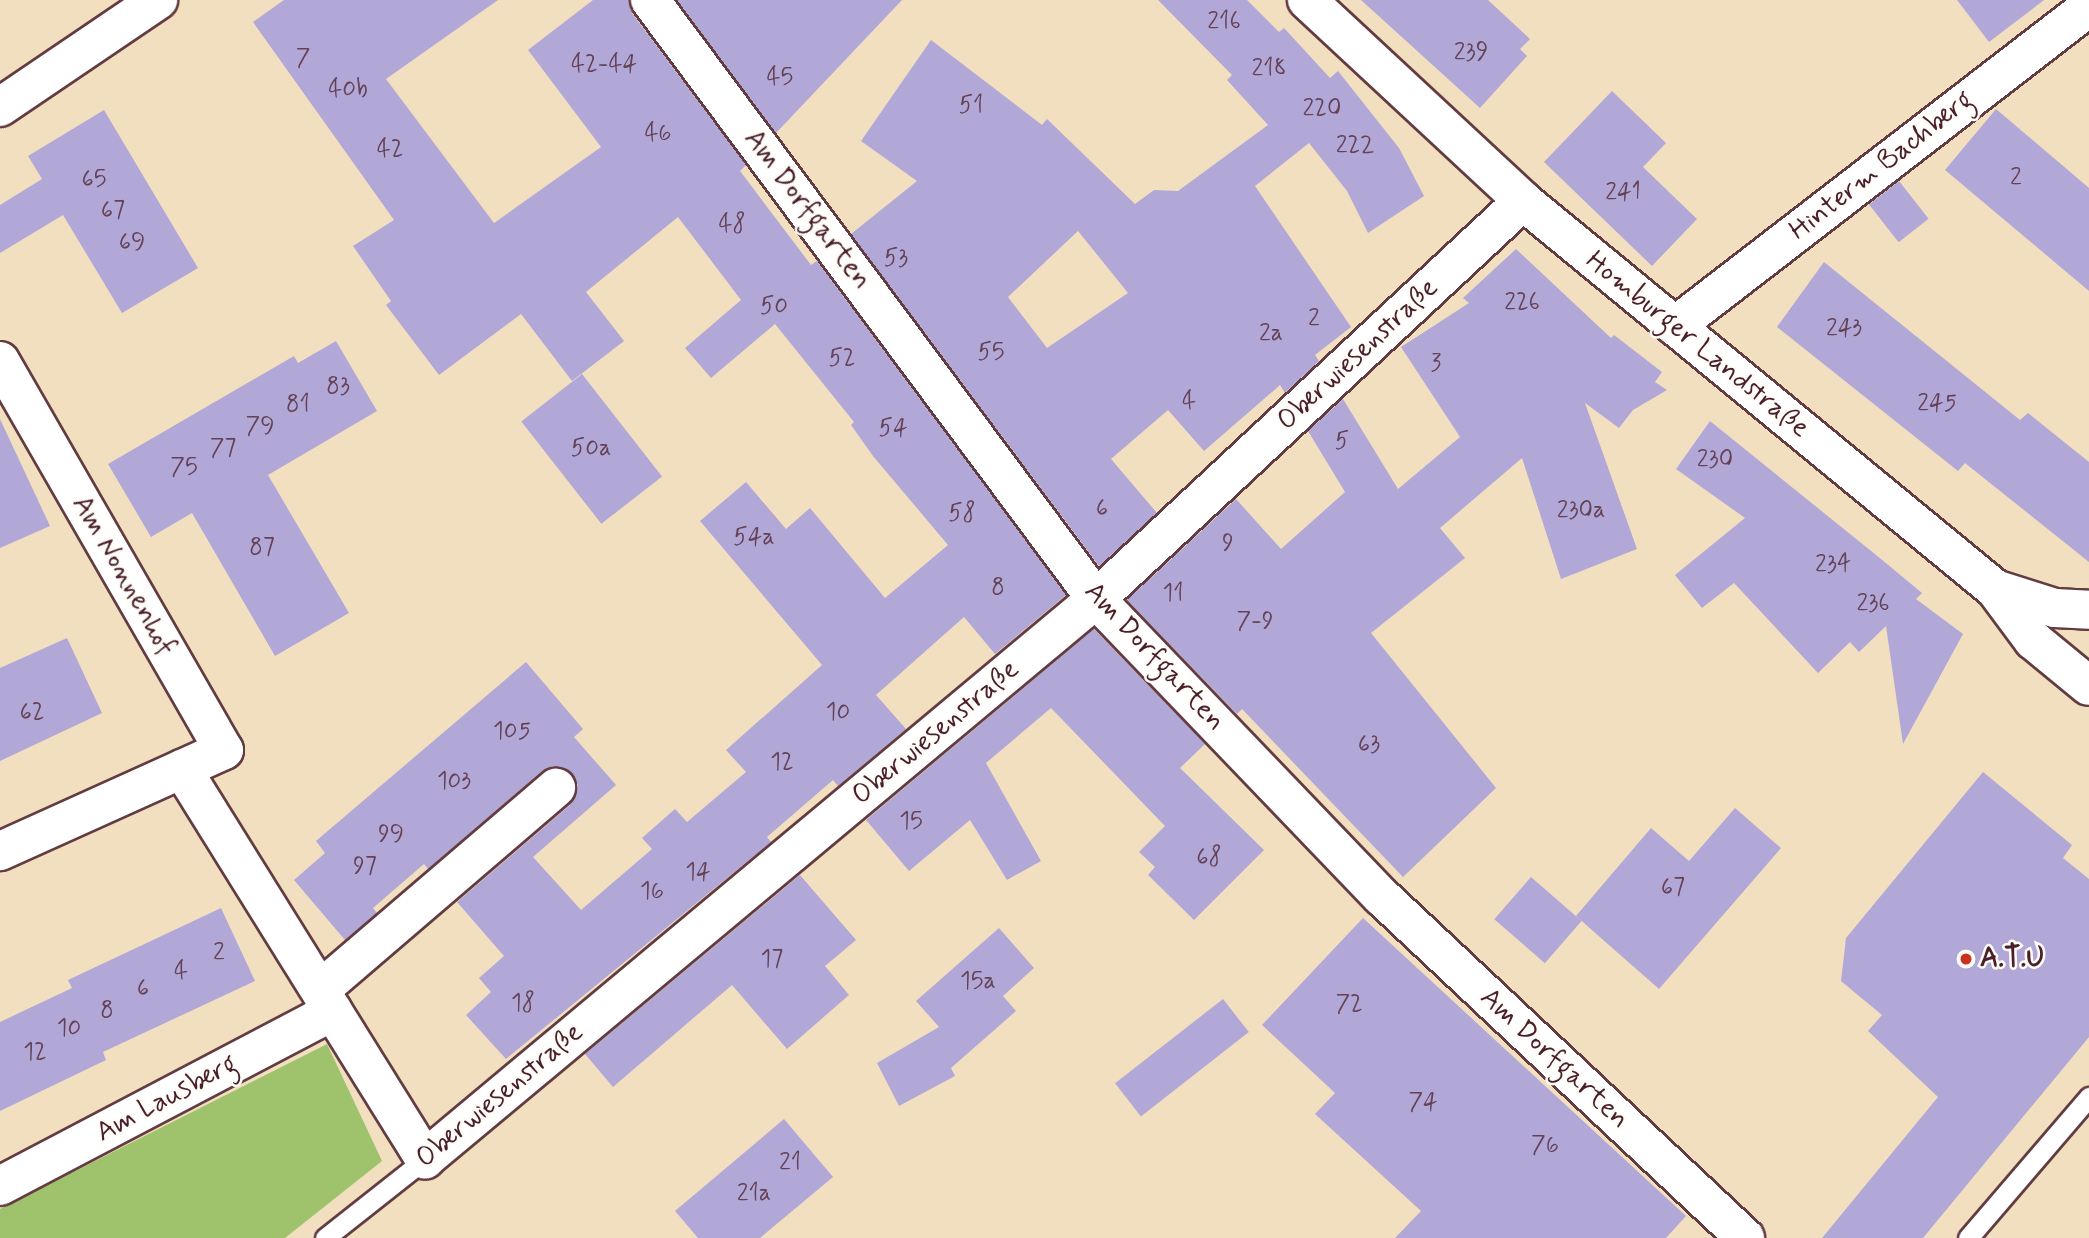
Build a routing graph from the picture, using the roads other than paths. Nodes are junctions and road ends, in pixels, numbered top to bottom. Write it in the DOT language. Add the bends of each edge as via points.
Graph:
graph roads {
  1 [pos="158,0"];
  2 [pos="650,0"];
  3 [pos="1307,0"];
  4 [pos="2089,7"];
  5 [pos="0,107"];
  6 [pos="1523,201"];
  7 [pos="1675,326"];
  8 [pos="0,361"];
  9 [pos="1994,589"];
  10 [pos="1096,599"];
  11 [pos="2089,610"];
  12 [pos="2089,686"];
  13 [pos="181,769"];
  14 [pos="556,788"];
  15 [pos="0,852"];
  16 [pos="327,1001"];
  17 [pos="2089,1097"];
  18 [pos="425,1159"];
  19 [pos="0,1186"];
  20 [pos="325,1238"];
  21 [pos="1745,1238"];
  22 [pos="1968,1238"];
  1 -- 5 [label="street"];
  2 -- 10 [label="street, Am Dorfgarten"];
  3 -- 6 [label="street, Homburger Landstraße"];
  4 -- 7 [label="street, Hinterm Bachberg"];
  6 -- 7 [label="street, Homburger Landstraße"];
  6 -- 10 [label="street, Oberwiesenstraße"];
  7 -- 9 [label="street, Homburger Landstraße"];
  8 -- 13 [label="street, Am Nonnenhof" via="224,750"];
  9 -- 11 [label="street" via="2055,608"];
  9 -- 12 [label="street, Homburger Landstraße" via="2033,640"];
  10 -- 18 [label="street, Oberwiesenstraße"];
  10 -- 21 [label="street, Am Dorfgarten" via="1382,897"];
  13 -- 15 [label="street, Am Nonnenhof"];
  13 -- 16 [label="street"];
  14 -- 16 [label="street"];
  16 -- 18 [label="street"];
  16 -- 19 [label="street, Am Lausberg"];
  17 -- 22 [label="lane"];
  18 -- 20 [label="lane, Oberwiesenstraße"];
}
